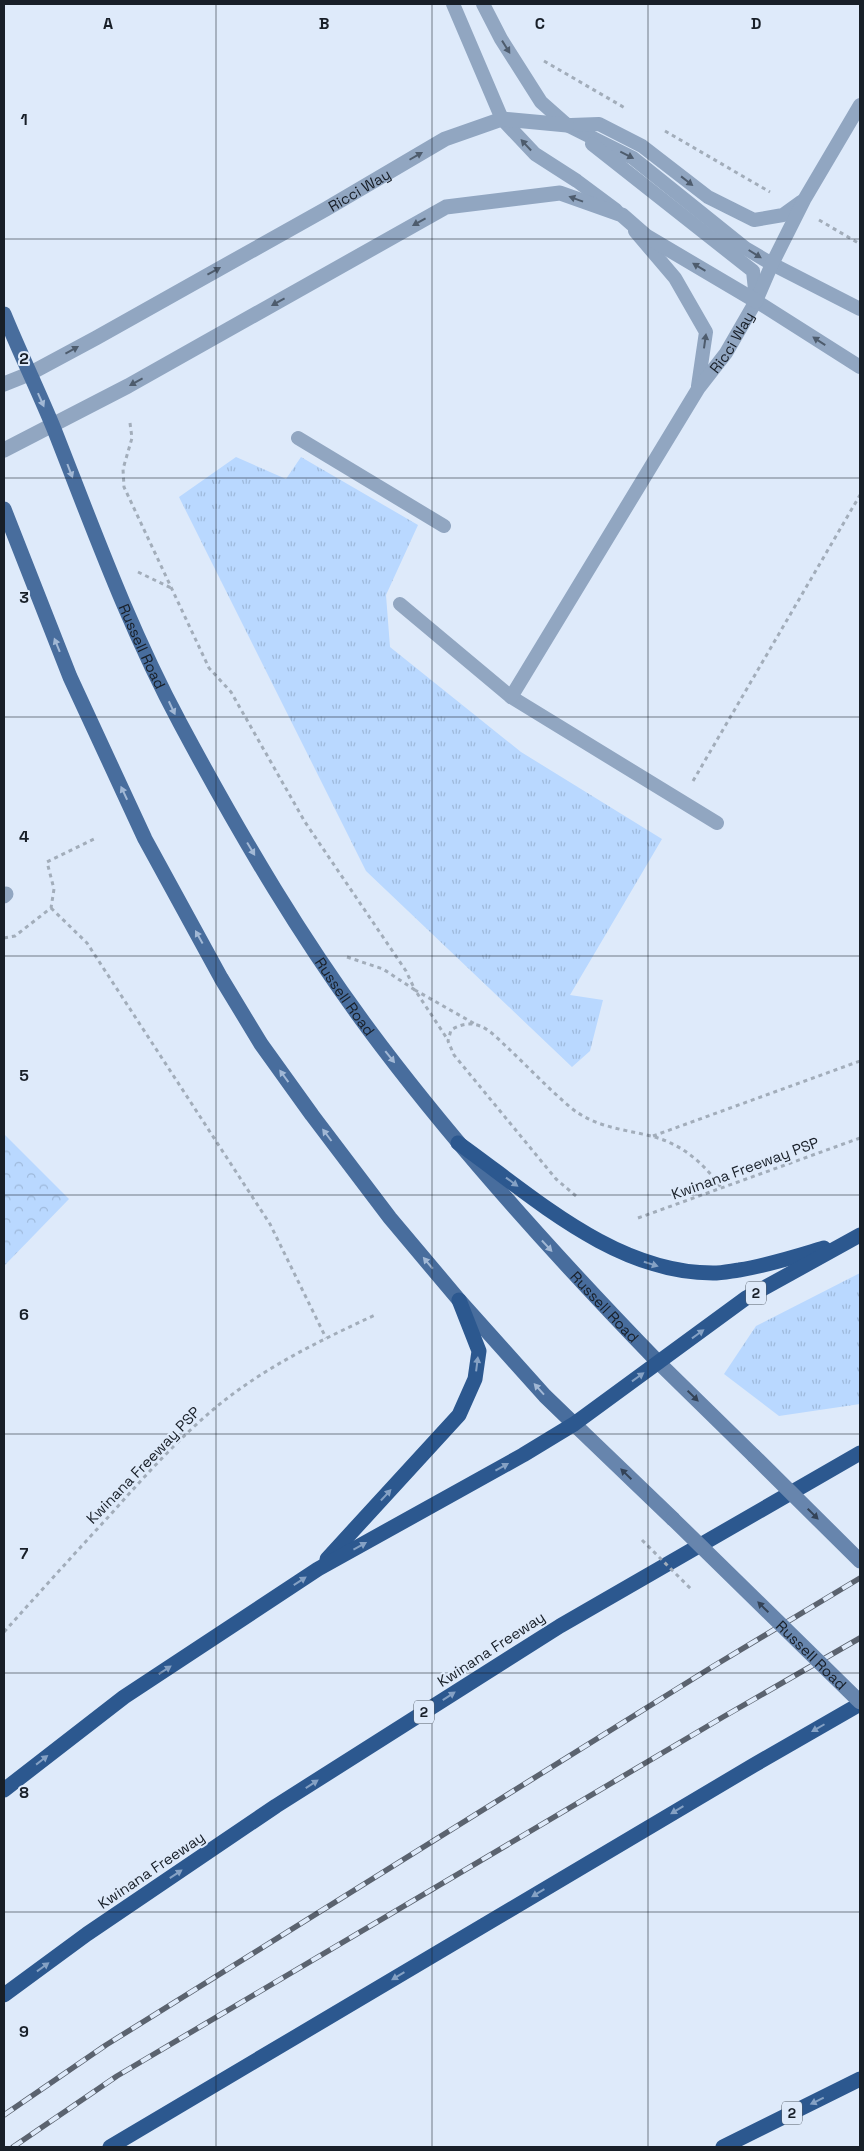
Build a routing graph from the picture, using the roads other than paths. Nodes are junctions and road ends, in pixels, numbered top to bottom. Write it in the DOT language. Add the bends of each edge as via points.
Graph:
graph roads {
  1 [pos="453,4"];
  2 [pos="483,4"];
  3 [pos="860,105"];
  4 [pos="502,119"];
  5 [pos="568,125"];
  6 [pos="800,205"];
  7 [pos="622,215"];
  8 [pos="772,264"];
  9 [pos="756,301"];
  10 [pos="860,309"];
  11 [pos="4,314"];
  12 [pos="860,367"];
  13 [pos="30,374"];
  14 [pos="4,384"];
  15 [pos="698,389"];
  16 [pos="52,426"];
  17 [pos="298,438"];
  18 [pos="4,450"];
  19 [pos="4,509"];
  20 [pos="444,526"];
  21 [pos="400,604"];
  22 [pos="511,697"];
  23 [pos="717,823"];
  24 [pos="458,1143"];
  25 [pos="859,1236"];
  26 [pos="459,1300"];
  27 [pos="658,1362"];
  28 [pos="574,1424"];
  29 [pos="860,1453"];
  30 [pos="860,1561"];
  31 [pos="318,1569"];
  32 [pos="860,1703"];
  33 [pos="4,1790"];
  34 [pos="4,1996"];
  35 [pos="860,2079"];
  36 [pos="110,2147"];
  37 [pos="723,2147"];
  1 -- 4 [label="lane"];
  2 -- 5 [label="lane, one-way" via="540,102"];
  3 -- 6 [label="lane"];
  4 -- 5 [label="street, Ricci Way"];
  7 -- 4 [label="lane, Ricci Way, one-way" via="535,154"];
  13 -- 4 [label="street, Ricci Way, one-way" via="445,139"];
  5 -- 6 [label="lane, one-way" via="599,124 642,146 708,197 754,220 782,216"];
  5 -- 8 [label="lane, one-way" via="634,158 745,248"];
  5 -- 9 [label="lane, Ricci Way" via="753,271"];
  6 -- 8 [label="lane"];
  9 -- 7 [label="street, one-way" via="646,236"];
  15 -- 7 [label="lane, Ricci Way, one-way" via="706,332 675,278"];
  7 -- 16 [label="street, one-way" via="560,193 446,207"];
  8 -- 9 [label="lane"];
  8 -- 10 [label="lane"];
  12 -- 9 [label="lane, one-way"];
  9 -- 15 [label="lane, Ricci Way" via="726,352"];
  11 -- 13 [label="main road, Russell Road"];
  13 -- 14 [label="street, Ricci Way"];
  13 -- 16 [label="main road, Russell Road, one-way"];
  15 -- 22 [label="lane"];
  16 -- 18 [label="street"];
  16 -- 24 [label="main road, Russell Road, one-way" via="114,584 178,720 232,817 309,943 381,1046"];
  17 -- 20 [label="lane"];
  26 -- 19 [label="main road, Russell Road, one-way" via="390,1218 312,1115 261,1044 221,978 145,839 70,677"];
  21 -- 22 [label="lane"];
  22 -- 23 [label="lane"];
  24 -- 25 [label="highway, one-way" via="583,1233 635,1259 672,1270 714,1274 774,1264"];
  24 -- 27 [label="main road, Russell Road, one-way" via="521,1217"];
  27 -- 25 [label="highway, 2, one-way" via="746,1298"];
  28 -- 26 [label="main road, Russell Road, one-way"];
  31 -- 26 [label="highway, one-way" via="459,1415 475,1379 479,1351"];
  28 -- 27 [label="highway, 2, one-way"];
  27 -- 30 [label="main road, Russell Road, one-way, bridge"];
  31 -- 28 [label="highway, 2, one-way"];
  32 -- 28 [label="main road, Russell Road, one-way, bridge"];
  34 -- 29 [label="highway, Kwinana Freeway / 2, one-way" via="87,1934 276,1806 560,1626"];
  33 -- 31 [label="highway, 2, one-way" via="124,1697"];
  32 -- 36 [label="highway, one-way"];
  35 -- 37 [label="highway, 2, one-way"];
}
